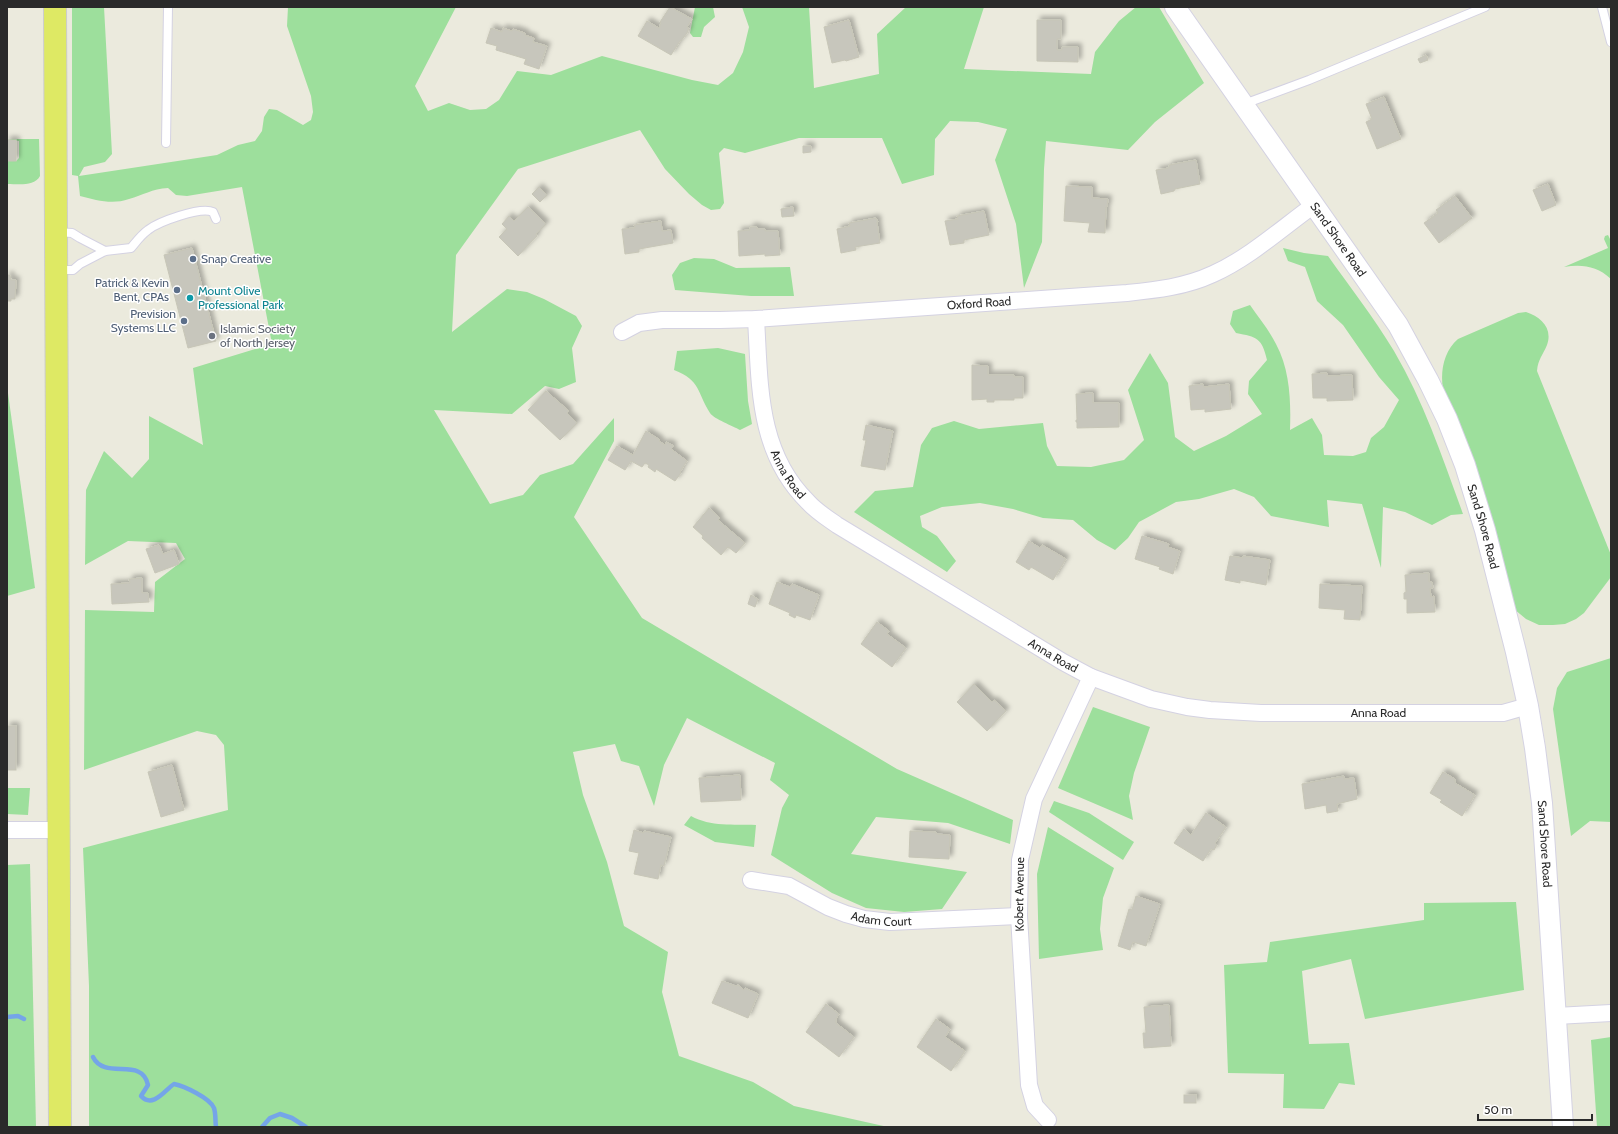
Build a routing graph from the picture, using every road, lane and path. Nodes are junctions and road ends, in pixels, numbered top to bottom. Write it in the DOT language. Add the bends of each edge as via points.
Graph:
graph roads {
  1 [pos="55,7"];
  2 [pos="168,7"];
  3 [pos="1175,7"];
  4 [pos="1484,7"];
  5 [pos="1602,7"];
  6 [pos="1611,42"];
  7 [pos="1243,105"];
  8 [pos="166,143"];
  9 [pos="1314,205"];
  10 [pos="216,219"];
  11 [pos="56,232"];
  12 [pos="105,251"];
  13 [pos="56,270"];
  14 [pos="756,319"];
  15 [pos="622,332"];
  16 [pos="1091,677"];
  17 [pos="1528,706"];
  18 [pos="7,830"];
  19 [pos="59,830"];
  20 [pos="751,880"];
  21 [pos="1019,916"];
  22 [pos="1611,1013"];
  23 [pos="1556,1016"];
  24 [pos="1048,1120"];
  25 [pos="60,1127"];
  26 [pos="1562,1127"];
  1 -- 11 [label="main road"];
  2 -- 8 [label="lane"];
  3 -- 7 [label="street, Sand Shore Road"];
  4 -- 7 [label="lane"];
  5 -- 6 [label="lane"];
  7 -- 9 [label="street, Sand Shore Road"];
  9 -- 14 [label="street, Oxford Road" via="1221,270 1170,288"];
  9 -- 17 [label="street, Sand Shore Road" via="1398,326 1414,352 1447,419 1465,465 1485,530"];
  10 -- 12 [label="lane" via="213,212 206,210 166,221 148,230 131,248"];
  11 -- 12 [label="lane" via="72,233"];
  11 -- 13 [label="main road"];
  12 -- 13 [label="lane" via="73,270"];
  13 -- 19 [label="main road"];
  14 -- 15 [label="street, Oxford Road" via="662,320 639,323"];
  14 -- 16 [label="street, Anna Road" via="762,408 769,439 783,470 807,502 848,532"];
  16 -- 17 [label="street, Anna Road" via="1151,699 1187,707 1234,712 1502,713"];
  16 -- 21 [label="street, Kobert Avenue" via="1031,810 1018,876"];
  17 -- 23 [label="street, Sand Shore Road" via="1542,803"];
  18 -- 19 [label="street"];
  19 -- 25 [label="main road"];
  20 -- 21 [label="street, Adam Court" via="788,886 846,914 878,921"];
  21 -- 24 [label="street, Kobert Avenue" via="1029,1085 1035,1106"];
  22 -- 23 [label="street"];
  23 -- 26 [label="street, Sand Shore Road"];
}
